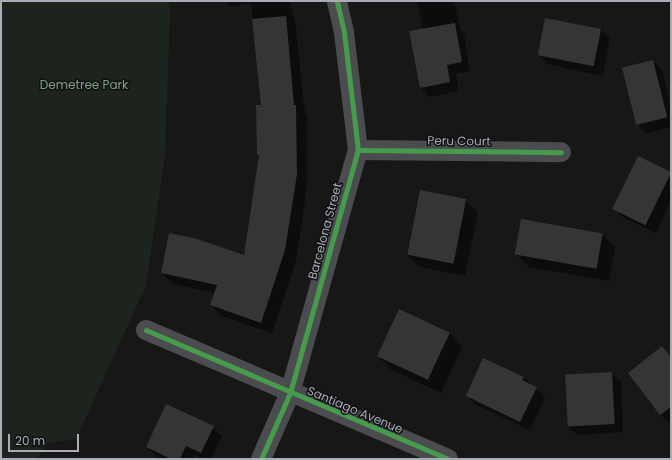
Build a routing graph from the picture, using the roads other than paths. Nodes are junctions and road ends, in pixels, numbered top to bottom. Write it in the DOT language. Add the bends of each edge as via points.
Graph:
graph roads {
  1 [pos="337,1"];
  2 [pos="358,150"];
  3 [pos="560,152"];
  4 [pos="146,330"];
  5 [pos="290,393"];
  6 [pos="260,459"];
  7 [pos="448,459"];
  1 -- 2 [label="street, Barcelona Street" via="344,32"];
  2 -- 3 [label="street, Peru Court"];
  2 -- 5 [label="street, Barcelona Street"];
  4 -- 5 [label="street, Santiago Avenue"];
  5 -- 6 [label="street, Barcelona Street"];
  5 -- 7 [label="street, Santiago Avenue"];
}
